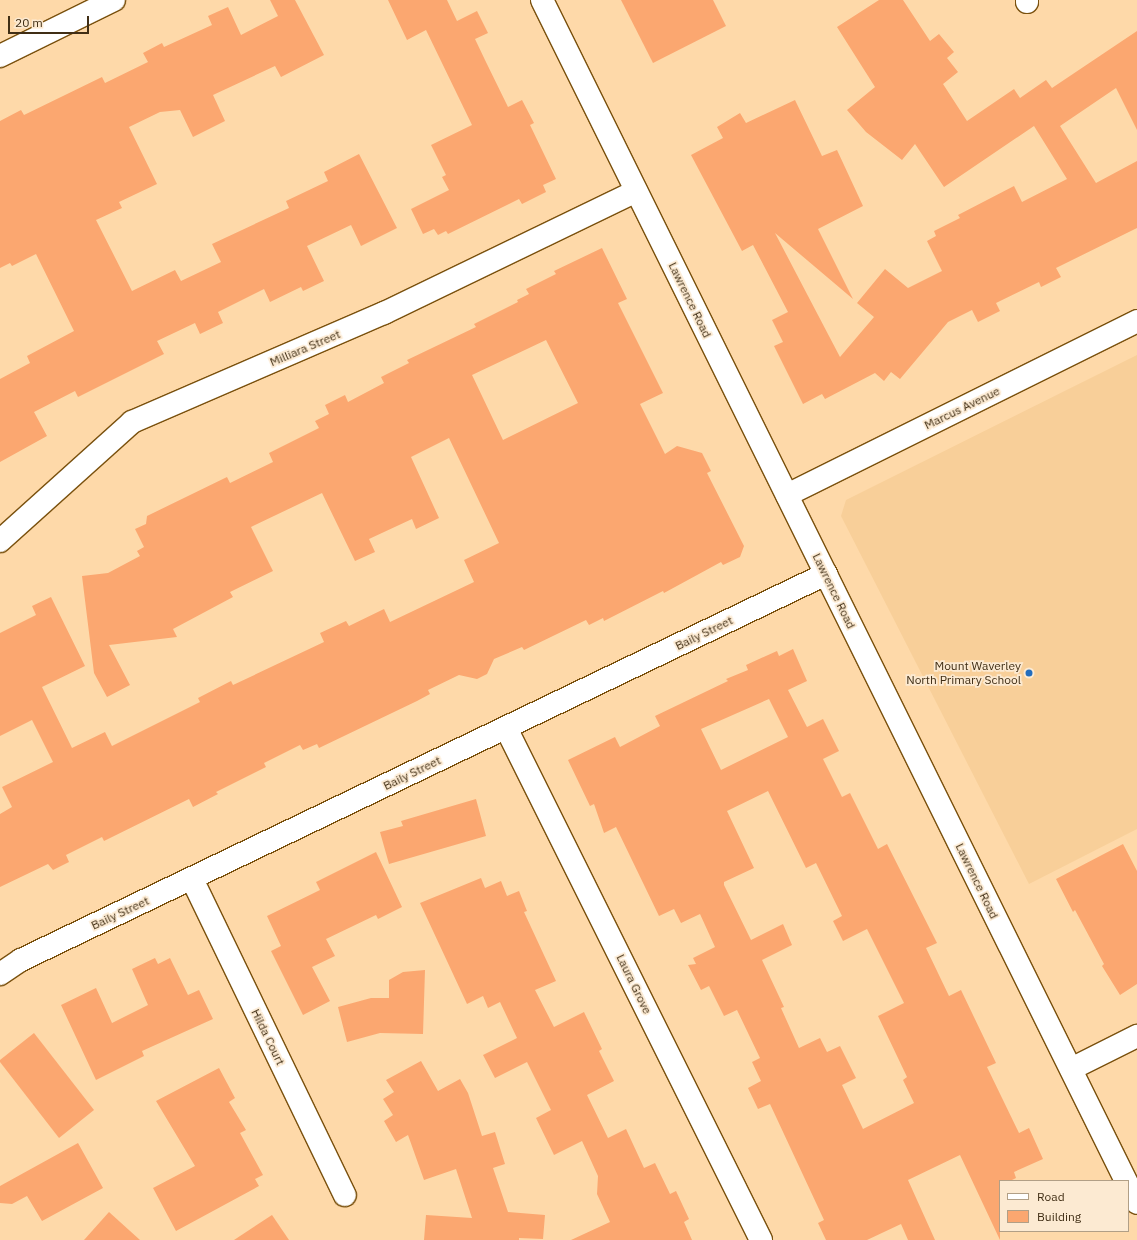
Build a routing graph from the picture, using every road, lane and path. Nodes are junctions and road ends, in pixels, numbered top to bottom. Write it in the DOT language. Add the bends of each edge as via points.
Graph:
graph roads {
  1 [pos="114,0"];
  2 [pos="542,0"];
  3 [pos="0,56"];
  4 [pos="636,191"];
  5 [pos="1137,321"];
  6 [pos="787,495"];
  7 [pos="0,541"];
  8 [pos="826,574"];
  9 [pos="506,728"];
  10 [pos="192,879"];
  11 [pos="0,974"];
  12 [pos="1137,1036"];
  13 [pos="1071,1069"];
  14 [pos="1126,1180"];
  15 [pos="1129,1187"];
  16 [pos="344,1195"];
  17 [pos="1137,1203"];
  18 [pos="761,1240"];
  1 -- 3 [label="street"];
  2 -- 4 [label="street, Lawrence Road"];
  4 -- 6 [label="street, Lawrence Road"];
  4 -- 7 [label="street, Milliara Street" via="384,313 132,422"];
  5 -- 6 [label="street, Marcus Avenue"];
  6 -- 8 [label="street, Lawrence Road"];
  8 -- 9 [label="street, Baily Street"];
  8 -- 13 [label="street, Lawrence Road"];
  9 -- 10 [label="street, Baily Street"];
  9 -- 18 [label="street, Laura Grove"];
  10 -- 11 [label="street, Baily Street" via="21,960"];
  10 -- 16 [label="street, Hilda Court"];
  12 -- 13 [label="street"];
  13 -- 14 [label="street, Lawrence Road"];
  15 -- 17 [label="street"];
}
